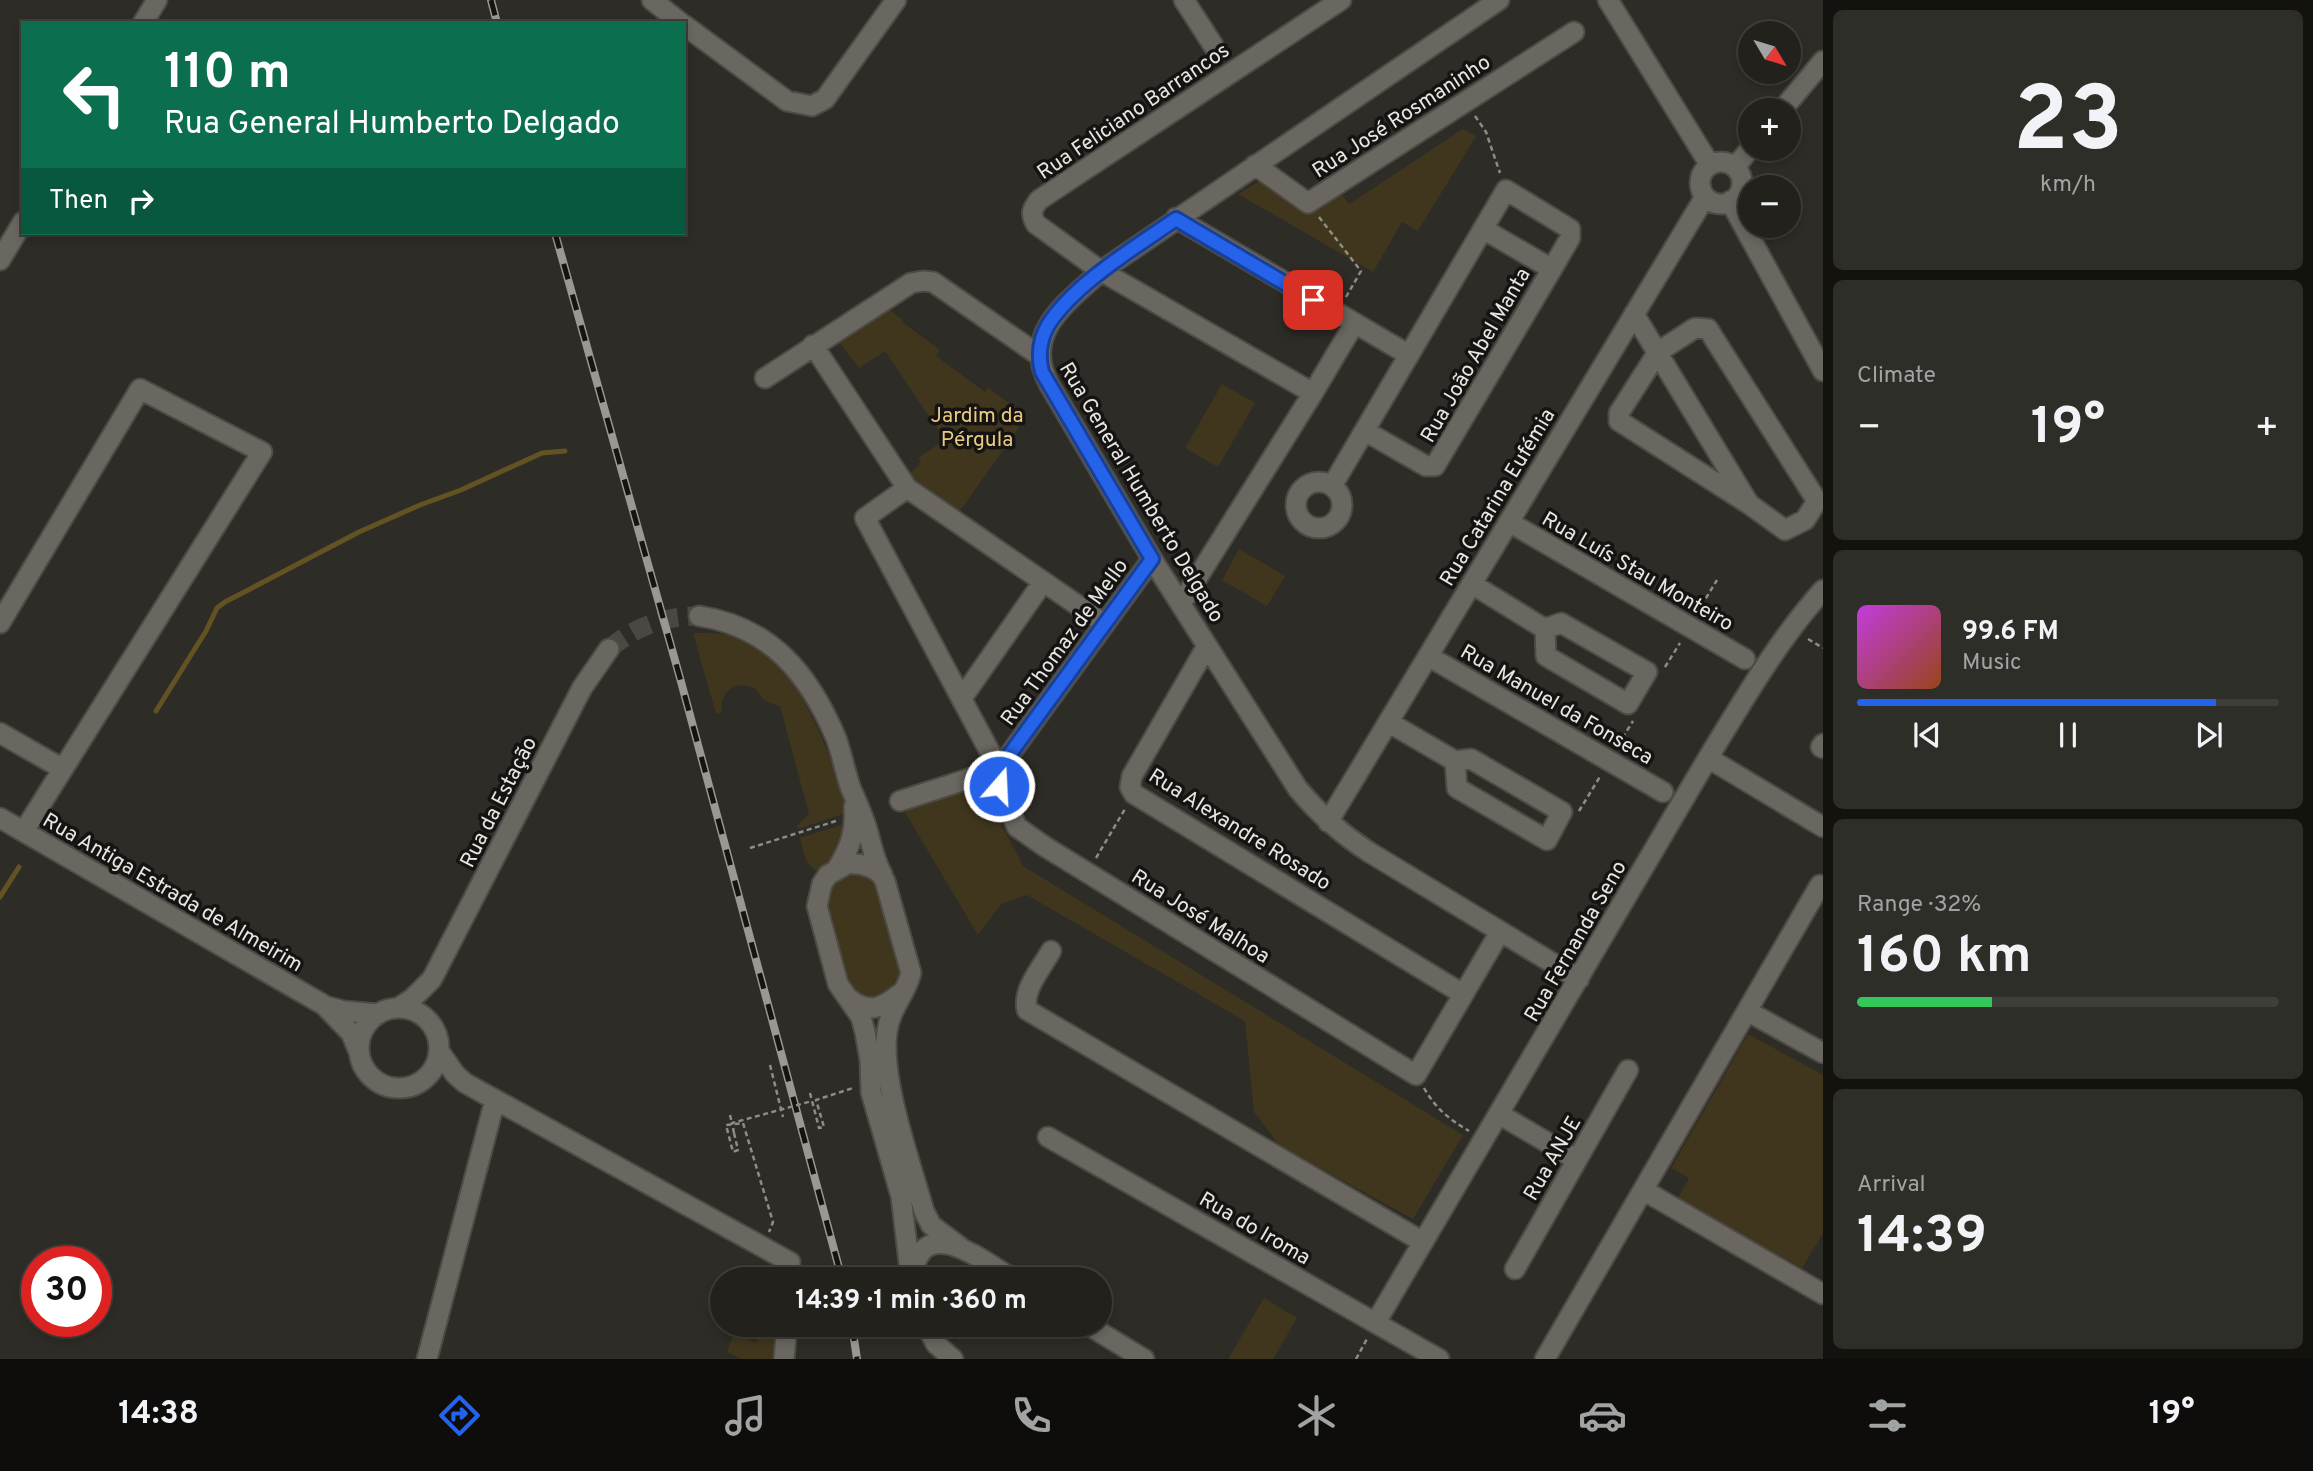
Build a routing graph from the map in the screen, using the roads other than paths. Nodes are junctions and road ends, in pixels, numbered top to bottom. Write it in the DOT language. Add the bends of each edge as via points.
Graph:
graph roads {
  1 [pos="157,0"];
  2 [pos="652,0"];
  3 [pos="896,0"];
  4 [pos="1184,0"];
  5 [pos="1341,0"];
  6 [pos="1499,0"];
  7 [pos="1608,0"];
  8 [pos="144,21"];
  9 [pos="678,21"];
  10 [pos="686,27"];
  11 [pos="1574,32"];
  12 [pos="1213,45"];
  13 [pos="1823,61"];
  14 [pos="1792,98"];
  15 [pos="1740,161"];
  16 [pos="1255,164"];
  17 [pos="1710,165"];
  18 [pos="1735,167"];
  19 [pos="1705,197"];
  20 [pos="1730,201"];
  21 [pos="1176,219"];
  22 [pos="21,225"];
  23 [pos="1483,229"];
  24 [pos="0,260"];
  25 [pos="1552,269"];
  26 [pos="1101,271"];
  27 [pos="1634,314"];
  28 [pos="1354,324"];
  29 [pos="813,345"];
  30 [pos="1658,352"];
  31 [pos="1409,355"];
  32 [pos="1040,356"];
  33 [pos="1823,371"];
  34 [pos="765,378"];
  35 [pos="1313,393"];
  36 [pos="1365,430"];
  37 [pos="1332,486"];
  38 [pos="907,488"];
  39 [pos="1749,504"];
  40 [pos="1509,522"];
  41 [pos="1152,559"];
  42 [pos="1043,582"];
  43 [pos="1472,584"];
  44 [pos="1823,590"];
  45 [pos="1181,604"];
  46 [pos="699,616"];
  47 [pos="0,623"];
  48 [pos="1105,624"];
  49 [pos="1545,629"];
  50 [pos="1207,646"];
  51 [pos="609,649"];
  52 [pos="1428,656"];
  53 [pos="1745,659"];
  54 [pos="962,698"];
  55 [pos="1388,722"];
  56 [pos="0,733"];
  57 [pos="1708,758"];
  58 [pos="1455,761"];
  59 [pos="63,769"];
  60 [pos="999,769"];
  61 [pos="852,789"];
  62 [pos="1663,792"];
  63 [pos="900,801"];
  64 [pos="0,818"];
  65 [pos="1328,822"];
  66 [pos="1823,827"];
  67 [pos="24,831"];
  68 [pos="837,869"];
  69 [pos="882,874"];
  70 [pos="1820,885"];
  71 [pos="1500,932"];
  72 [pos="1051,951"];
  73 [pos="432,979"];
  74 [pos="1579,979"];
  75 [pos="842,992"];
  76 [pos="903,992"];
  77 [pos="1463,994"];
  78 [pos="324,1006"];
  79 [pos="398,1008"];
  80 [pos="1747,1011"];
  81 [pos="378,1014"];
  82 [pos="432,1026"];
  83 [pos="439,1051"];
  84 [pos="359,1052"];
  85 [pos="1823,1053"];
  86 [pos="1629,1070"];
  87 [pos="422,1081"];
  88 [pos="466,1083"];
  89 [pos="495,1100"];
  90 [pos="1499,1114"];
  91 [pos="1048,1137"];
  92 [pos="1577,1160"];
  93 [pos="1643,1190"];
  94 [pos="1423,1242"];
  95 [pos="960,1247"];
  96 [pos="785,1267"];
  97 [pos="912,1267"];
  98 [pos="915,1267"];
  99 [pos="993,1267"];
  100 [pos="1515,1269"];
  101 [pos="1823,1294"];
  102 [pos="1376,1322"];
  103 [pos="786,1337"];
  104 [pos="931,1337"];
  105 [pos="1108,1337"];
  106 [pos="944,1356"];
  107 [pos="427,1359"];
  108 [pos="783,1359"];
  109 [pos="1144,1359"];
  110 [pos="1439,1359"];
  111 [pos="1545,1359"];
  1 -- 8 [label="street"];
  2 -- 9 [label="street"];
  3 -- 10 [label="street" via="825,99 813,106 787,101"];
  4 -- 12 [label="street"];
  5 -- 26 [label="street, Rua Feliciano Barrancos" via="1039,200 1032,209 1036,224"];
  6 -- 16 [label="street, Rua General Humberto Delgado"];
  7 -- 17 [label="street"];
  11 -- 16 [label="street, Rua José Rosmaninho" via="1308,204"];
  13 -- 14 [label="street"];
  15 -- 18 [label="street"];
  16 -- 21 [label="street, Rua General Humberto Delgado"];
  17 -- 18 [label="street" via="1720,162"];
  17 -- 19 [label="street" via="1701,176"];
  18 -- 20 [label="street" via="1741,189"];
  19 -- 20 [label="street" via="1714,203"];
  19 -- 27 [label="street, Rua Catarina Eufémia"];
  20 -- 33 [label="street"];
  21 -- 26 [label="street, Rua General Humberto Delgado"];
  21 -- 28 [label="street"];
  22 -- 24 [label="street"];
  23 -- 25 [label="street, Rua João Abel Manta"];
  23 -- 25 [label="street, Rua João Abel Manta" via="1506,190 1570,229 1570,238"];
  23 -- 31 [label="street"];
  25 -- 36 [label="street, Rua João Abel Manta" via="1435,466 1426,466"];
  26 -- 32 [label="street, Rua General Humberto Delgado" via="1059,310 1041,341"];
  26 -- 35 [label="street"];
  27 -- 30 [label="street"];
  27 -- 40 [label="street, Rua Catarina Eufémia"];
  28 -- 31 [label="street"];
  28 -- 35 [label="street"];
  29 -- 32 [label="street" via="886,297 923,281 933,282"];
  29 -- 34 [label="street"];
  29 -- 38 [label="street"];
  30 -- 39 [label="street"];
  30 -- 39 [label="street" via="1619,413 1619,421"];
  30 -- 39 [label="street" via="1695,328 1708,329 1817,501 1805,520 1786,530"];
  31 -- 36 [label="street"];
  32 -- 41 [label="street, Rua General Humberto Delgado" via="1042,372"];
  35 -- 45 [label="street"];
  36 -- 37 [label="street"];
  38 -- 42 [label="street"];
  38 -- 54 [label="street, Rua José Malhoa" via="864,518"];
  40 -- 43 [label="street, Rua Catarina Eufémia"];
  40 -- 53 [label="street, Rua Luís Stau Monteiro"];
  41 -- 45 [label="street, Rua General Humberto Delgado"];
  41 -- 48 [label="street, Rua Thomaz de Mello"];
  42 -- 48 [label="street"];
  42 -- 54 [label="street"];
  43 -- 49 [label="street"];
  43 -- 52 [label="street, Rua Catarina Eufémia"];
  44 -- 57 [label="street, Rua Fernanda Seno" via="1752,686"];
  45 -- 50 [label="street, Rua General Humberto Delgado"];
  46 -- 61 [label="street" via="749,631 786,658 815,695 836,738"];
  47 -- 59 [label="street" via="140,389 262,452"];
  48 -- 60 [label="street, Rua Thomaz de Mello"];
  49 -- 49 [label="street" via="1546,656 1628,704 1647,672 1561,623"];
  50 -- 65 [label="street, Rua General Humberto Delgado" via="1298,789"];
  50 -- 77 [label="street, Rua Alexandre Rosado" via="1132,776 1134,794"];
  51 -- 73 [label="street, Rua da Estação" via="582,688"];
  52 -- 55 [label="street, Rua Catarina Eufémia"];
  52 -- 62 [label="street, Rua Manuel da Fonseca"];
  54 -- 60 [label="street, Rua José Malhoa"];
  55 -- 58 [label="street"];
  55 -- 65 [label="street, Rua Catarina Eufémia"];
  56 -- 59 [label="street"];
  57 -- 66 [label="street"];
  57 -- 74 [label="street, Rua Fernanda Seno"];
  58 -- 58 [label="street" via="1457,788 1547,840 1562,812 1471,759"];
  59 -- 67 [label="street"];
  60 -- 63 [label="street"];
  60 -- 77 [label="street, Rua José Malhoa" via="999,786 1017,827 1416,1075"];
  61 -- 68 [label="street" via="853,837"];
  61 -- 69 [label="street"];
  64 -- 67 [label="street, Rua Antiga Estrada de Almeirim"];
  65 -- 71 [label="street, Rua General Humberto Delgado"];
  67 -- 78 [label="street, Rua Antiga Estrada de Almeirim"];
  68 -- 69 [label="street" via="852,863"];
  68 -- 75 [label="street" via="822,884 817,906"];
  69 -- 76 [label="street" via="911,973"];
  70 -- 80 [label="street"];
  71 -- 74 [label="street, Rua General Humberto Delgado"];
  71 -- 77 [label="street"];
  72 -- 94 [label="street" via="1028,991 1027,1010"];
  73 -- 79 [label="street, Rua da Estação"];
  73 -- 82 [label="street, Rua da Estação"];
  74 -- 90 [label="street, Rua Fernanda Seno"];
  75 -- 76 [label="street" via="868,1009"];
  75 -- 97 [label="street" via="866,1032 871,1092 901,1196"];
  76 -- 95 [label="street" via="891,1012 887,1032 896,1110 924,1211 931,1225"];
  78 -- 81 [label="street, Rua Antiga Estrada de Almeirim"];
  78 -- 84 [label="street, Rua Antiga Estrada de Almeirim" via="351,1032"];
  79 -- 81 [label="street"];
  79 -- 82 [label="street" via="416,1012"];
  80 -- 85 [label="street"];
  80 -- 93 [label="street"];
  81 -- 84 [label="street" via="363,1032"];
  82 -- 83 [label="street"];
  83 -- 87 [label="street" via="433,1069"];
  83 -- 88 [label="street"];
  84 -- 87 [label="street" via="364,1067 378,1082 397,1088"];
  86 -- 92 [label="street, Rua ANJE"];
  87 -- 88 [label="street"];
  88 -- 89 [label="street"];
  89 -- 96 [label="street" via="763,1248"];
  89 -- 107 [label="street"];
  90 -- 92 [label="street"];
  90 -- 94 [label="street, Rua Fernanda Seno"];
  91 -- 102 [label="street, Rua do Iroma"];
  92 -- 100 [label="street, Rua ANJE"];
  93 -- 101 [label="street"];
  93 -- 111 [label="street"];
  94 -- 102 [label="street, Rua Fernanda Seno"];
  95 -- 98 [label="street" via="932,1244 921,1251"];
  95 -- 99 [label="street"];
  102 -- 110 [label="street, Rua do Iroma"];
  103 -- 108 [label="street"];
  104 -- 106 [label="street"];
  105 -- 109 [label="street"];
}
